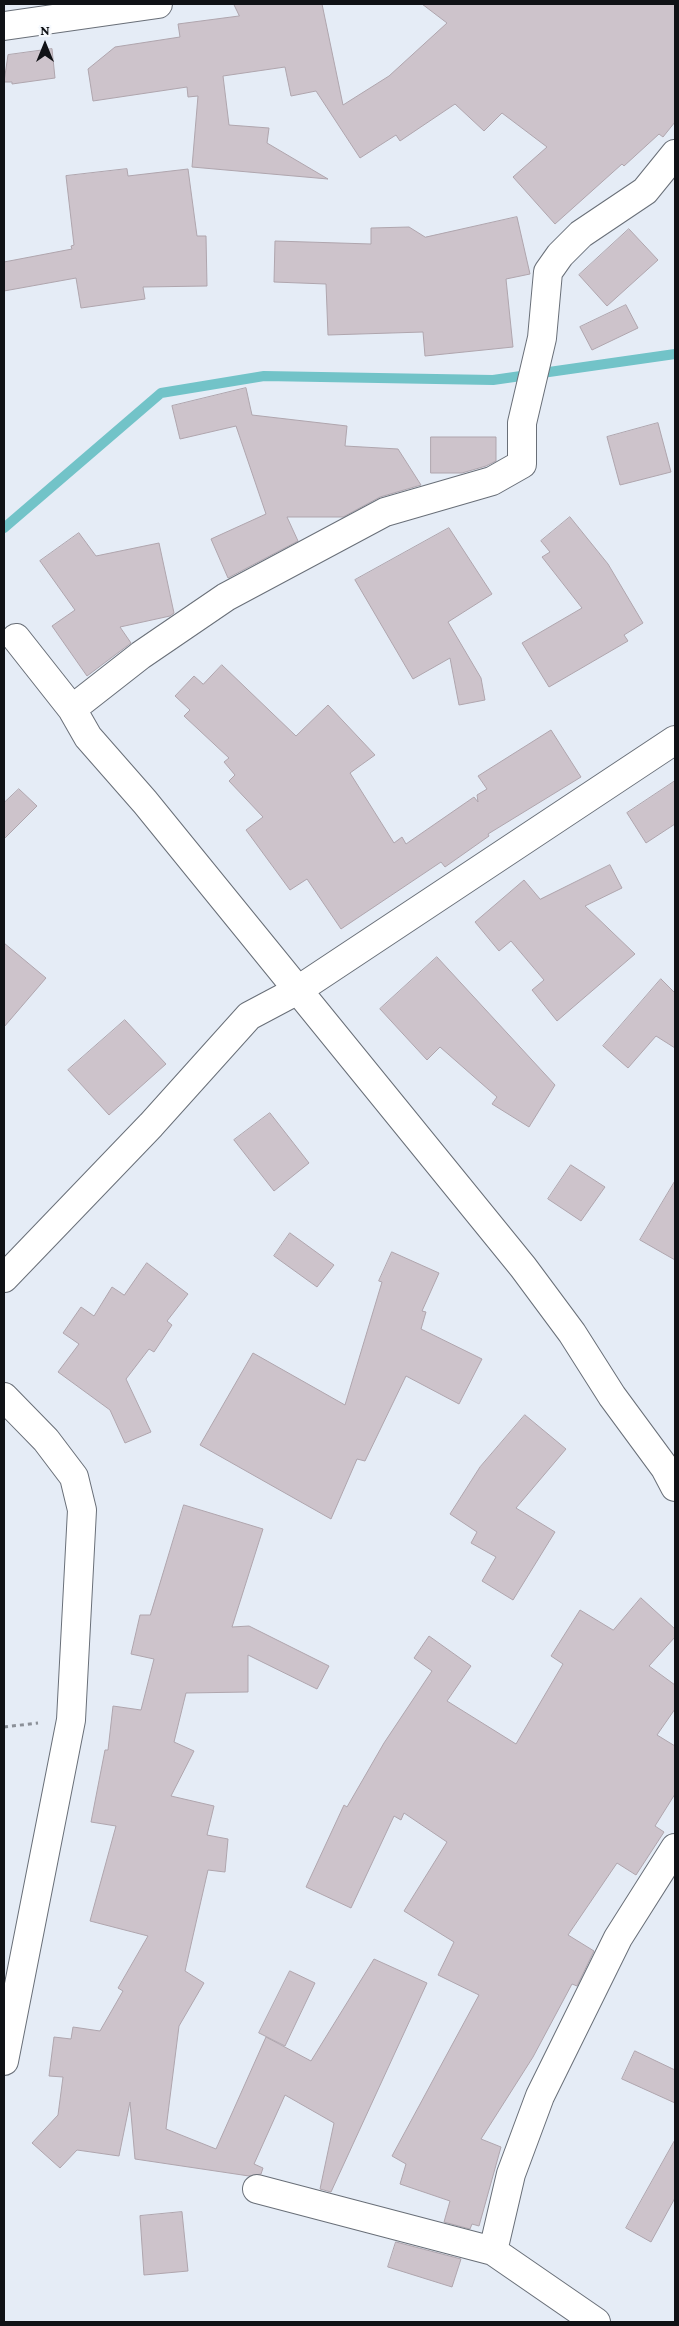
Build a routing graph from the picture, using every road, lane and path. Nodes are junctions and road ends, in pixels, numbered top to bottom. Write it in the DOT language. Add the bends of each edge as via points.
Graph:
graph roads {
  1 [pos="158,4"];
  2 [pos="4,26"];
  3 [pos="675,154"];
  4 [pos="16,638"];
  5 [pos="72,710"];
  6 [pos="675,740"];
  7 [pos="298,990"];
  8 [pos="4,1278"];
  9 [pos="4,1397"];
  10 [pos="675,1487"];
  11 [pos="675,1848"];
  12 [pos="4,2061"];
  13 [pos="256,2189"];
  14 [pos="493,2251"];
  15 [pos="596,2322"];
  1 -- 2 [label="street"];
  3 -- 5 [label="street" via="645,191 581,234 548,272 542,338 522,423 522,464 492,481 385,512 226,597 141,655"];
  4 -- 5 [label="street"];
  5 -- 7 [label="street" via="88,737"];
  6 -- 7 [label="street"];
  7 -- 8 [label="street" via="249,1016"];
  7 -- 10 [label="street" via="523,1267 572,1333"];
  9 -- 12 [label="street" via="46,1440 74,1477 82,1510 71,1720"];
  11 -- 14 [label="street" via="618,1938 540,2096 511,2174"];
  13 -- 14 [label="street"];
  14 -- 15 [label="street"];
}
